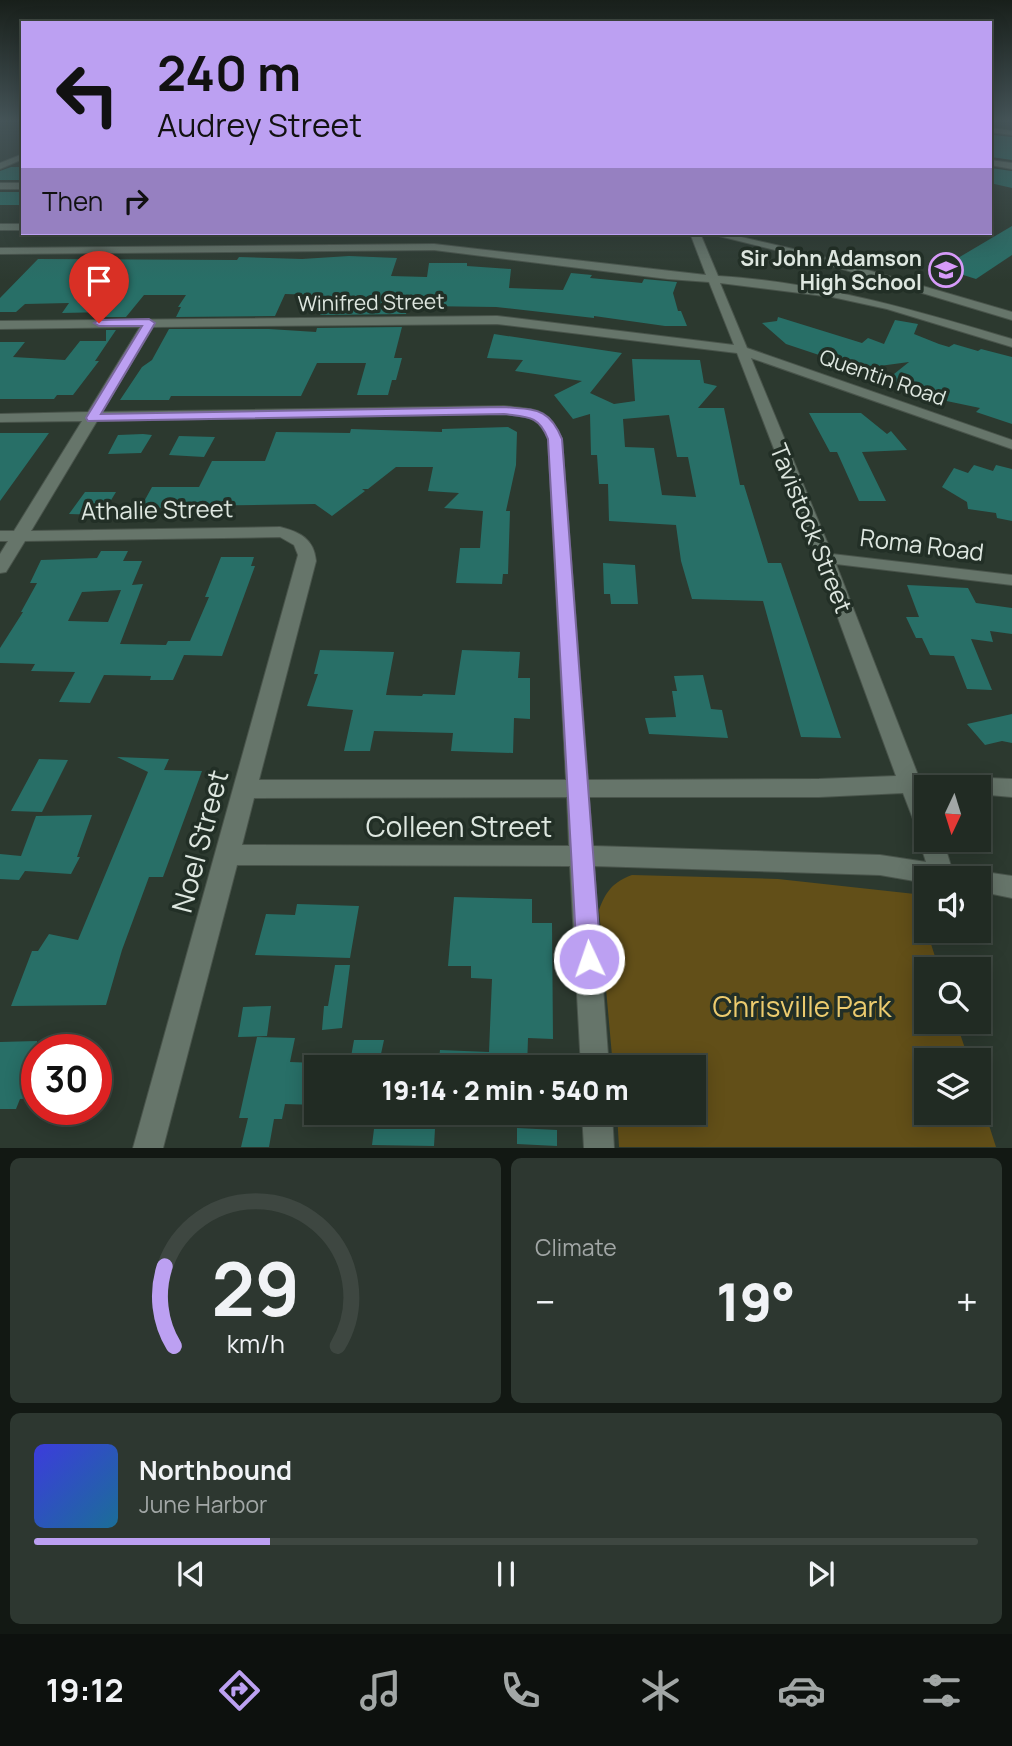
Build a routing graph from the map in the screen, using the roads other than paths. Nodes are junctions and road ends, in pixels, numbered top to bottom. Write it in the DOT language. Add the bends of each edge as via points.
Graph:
graph roads {
  1 [pos="0,186"];
  2 [pos="21,186"];
  3 [pos="0,220"];
  4 [pos="21,220"];
  5 [pos="0,227"];
  6 [pos="21,227"];
  7 [pos="696,235"];
  8 [pos="721,235"];
  9 [pos="0,250"];
  10 [pos="712,277"];
  11 [pos="1012,316"];
  12 [pos="149,323"];
  13 [pos="0,325"];
  14 [pos="1012,343"];
  15 [pos="740,350"];
  16 [pos="0,418"];
  17 [pos="92,418"];
  18 [pos="1012,445"];
  19 [pos="0,536"];
  20 [pos="20,536"];
  21 [pos="307,551"];
  22 [pos="825,558"];
  23 [pos="0,568"];
  24 [pos="1012,580"];
  25 [pos="912,784"];
  26 [pos="1012,788"];
  27 [pos="243,789"];
  28 [pos="577,789"];
  29 [pos="914,790"];
  30 [pos="226,855"];
  31 [pos="583,856"];
  32 [pos="914,870"];
  33 [pos="991,883"];
  34 [pos="1012,887"];
  35 [pos="594,1055"];
  36 [pos="598,1125"];
  37 [pos="148,1147"];
  38 [pos="599,1147"];
  1 -- 2 [label="street"];
  3 -- 4 [label="street"];
  5 -- 6 [label="street"];
  7 -- 10 [label="street, Tavistock Street"];
  8 -- 11 [label="street"];
  9 -- 10 [label="street" via="423,246 668,276"];
  10 -- 14 [label="street" via="859,299"];
  10 -- 15 [label="street, Tavistock Street"];
  12 -- 13 [label="street, Winifred Street"];
  12 -- 15 [label="street, Winifred Street" via="509,320"];
  12 -- 17 [label="street"];
  15 -- 18 [label="street, Quentin Road"];
  15 -- 22 [label="street, Tavistock Street"];
  16 -- 17 [label="street"];
  17 -- 20 [label="street"];
  17 -- 28 [label="street" via="514,411 548,422 555,439"];
  19 -- 20 [label="street, Athalie Street"];
  20 -- 21 [label="street, Athalie Street" via="280,532 297,538"];
  20 -- 23 [label="street"];
  21 -- 27 [label="street, Noel Street"];
  22 -- 24 [label="street, Roma Road"];
  22 -- 25 [label="street, Tavistock Street"];
  25 -- 26 [label="street, Colleen Street"];
  25 -- 28 [label="street, Colleen Street"];
  25 -- 29 [label="street, Tavistock Street"];
  27 -- 28 [label="street, Colleen Street"];
  27 -- 30 [label="street, Noel Street"];
  28 -- 31 [label="street"];
  30 -- 31 [label="street, Colleen Street"];
  30 -- 37 [label="street, Noel Street"];
  31 -- 32 [label="street, Colleen Street" via="880,864"];
  31 -- 35 [label="street"];
  33 -- 34 [label="street"];
  36 -- 38 [label="street"];
}
